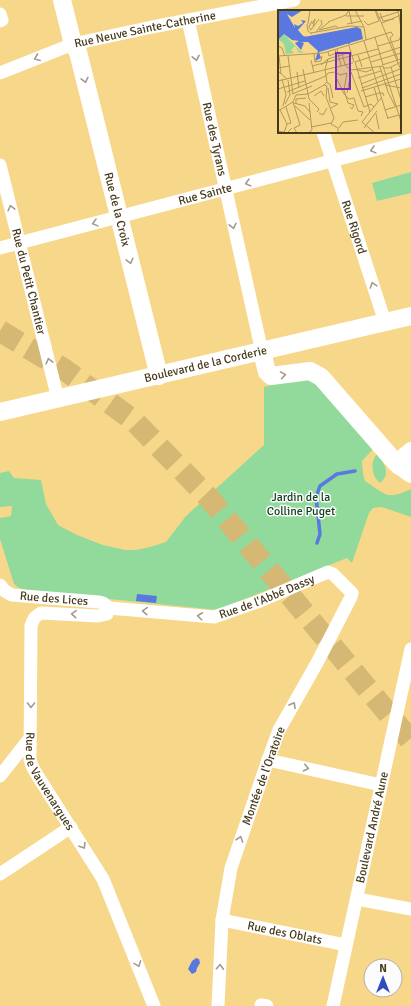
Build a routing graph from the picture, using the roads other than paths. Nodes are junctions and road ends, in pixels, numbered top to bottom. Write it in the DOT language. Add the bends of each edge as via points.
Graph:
graph roads {
  1 [pos="62,0"];
  2 [pos="286,4"];
  3 [pos="0,14"];
  4 [pos="188,20"];
  5 [pos="0,21"];
  6 [pos="73,44"];
  7 [pos="0,73"];
  8 [pos="322,133"];
  9 [pos="411,140"];
  10 [pos="332,161"];
  11 [pos="0,165"];
  12 [pos="225,189"];
  13 [pos="119,217"];
  14 [pos="20,243"];
  15 [pos="0,248"];
  16 [pos="411,316"];
  17 [pos="385,322"];
  18 [pos="262,352"];
  19 [pos="159,376"];
  20 [pos="58,399"];
  21 [pos="0,412"];
  22 [pos="411,451"];
  23 [pos="405,470"];
  24 [pos="328,572"];
  25 [pos="0,585"];
  26 [pos="109,608"];
  27 [pos="411,650"];
  28 [pos="30,738"];
  29 [pos="268,760"];
  30 [pos="0,776"];
  31 [pos="381,785"];
  32 [pos="71,826"];
  33 [pos="0,874"];
  34 [pos="357,899"];
  35 [pos="411,910"];
  36 [pos="222,920"];
  37 [pos="346,945"];
  38 [pos="154,1006"];
  39 [pos="218,1006"];
  40 [pos="333,1006"];
  1 -- 6 [label="street, Rue de la Croix"];
  2 -- 4 [label="street, Rue Neuve Sainte-Catherine"];
  3 -- 5 [label="street"];
  4 -- 6 [label="street, Rue Neuve Sainte-Catherine"];
  4 -- 12 [label="street, Rue des Tyrans, one-way"];
  6 -- 7 [label="street, Rue Neuve Sainte-Catherine, one-way"];
  6 -- 13 [label="street, Rue de la Croix, one-way" via="78,52"];
  8 -- 10 [label="street, Rue Rigord"];
  9 -- 10 [label="street, Rue Sainte, one-way"];
  10 -- 12 [label="street, Rue Sainte, one-way"];
  17 -- 10 [label="street, Rue Rigord, one-way"];
  14 -- 11 [label="street, Rue du Petit Chantier, one-way"];
  12 -- 13 [label="street, Rue Sainte"];
  12 -- 18 [label="street, Rue des Tyrans, one-way"];
  13 -- 14 [label="street, Rue Sainte, one-way"];
  13 -- 19 [label="street, Rue de la Croix, one-way"];
  14 -- 15 [label="street, Rue Sainte"];
  20 -- 14 [label="street, Rue du Petit Chantier, one-way"];
  16 -- 17 [label="street, Boulevard de la Corderie"];
  17 -- 18 [label="street, Boulevard de la Corderie"];
  18 -- 19 [label="street, Boulevard de la Corderie"];
  18 -- 23 [label="street, one-way" via="269,375 310,371 322,377"];
  19 -- 20 [label="street, Boulevard de la Corderie"];
  20 -- 21 [label="street, Boulevard de la Corderie"];
  22 -- 23 [label="street" via="404,457"];
  24 -- 26 [label="street, Rue de l'Abbé Dassy, one-way" via="260,601 214,617"];
  29 -- 24 [label="street, Montée de l'Oratoire, one-way" via="279,730 351,597 352,593"];
  25 -- 26 [label="street, Rue des Lices" via="12,594 99,602"];
  26 -- 28 [label="street, Rue de Vauvenargues, one-way" via="107,614 98,616 41,613 32,620"];
  27 -- 31 [label="street, Boulevard André Aune"];
  28 -- 30 [label="street"];
  28 -- 32 [label="street, Rue de Vauvenargues" via="30,760 33,768"];
  29 -- 31 [label="street, one-way"];
  36 -- 29 [label="street, Montée de l'Oratoire, one-way" via="230,868"];
  31 -- 34 [label="street, Boulevard André Aune"];
  32 -- 33 [label="street"];
  32 -- 38 [label="street, Rue de Vauvenargues, one-way" via="103,879"];
  34 -- 35 [label="street"];
  34 -- 37 [label="street, Boulevard André Aune"];
  36 -- 37 [label="street, Rue des Oblats"];
  39 -- 36 [label="street, Montée de l'Oratoire, one-way"];
  37 -- 40 [label="street, Boulevard André Aune"];
}
